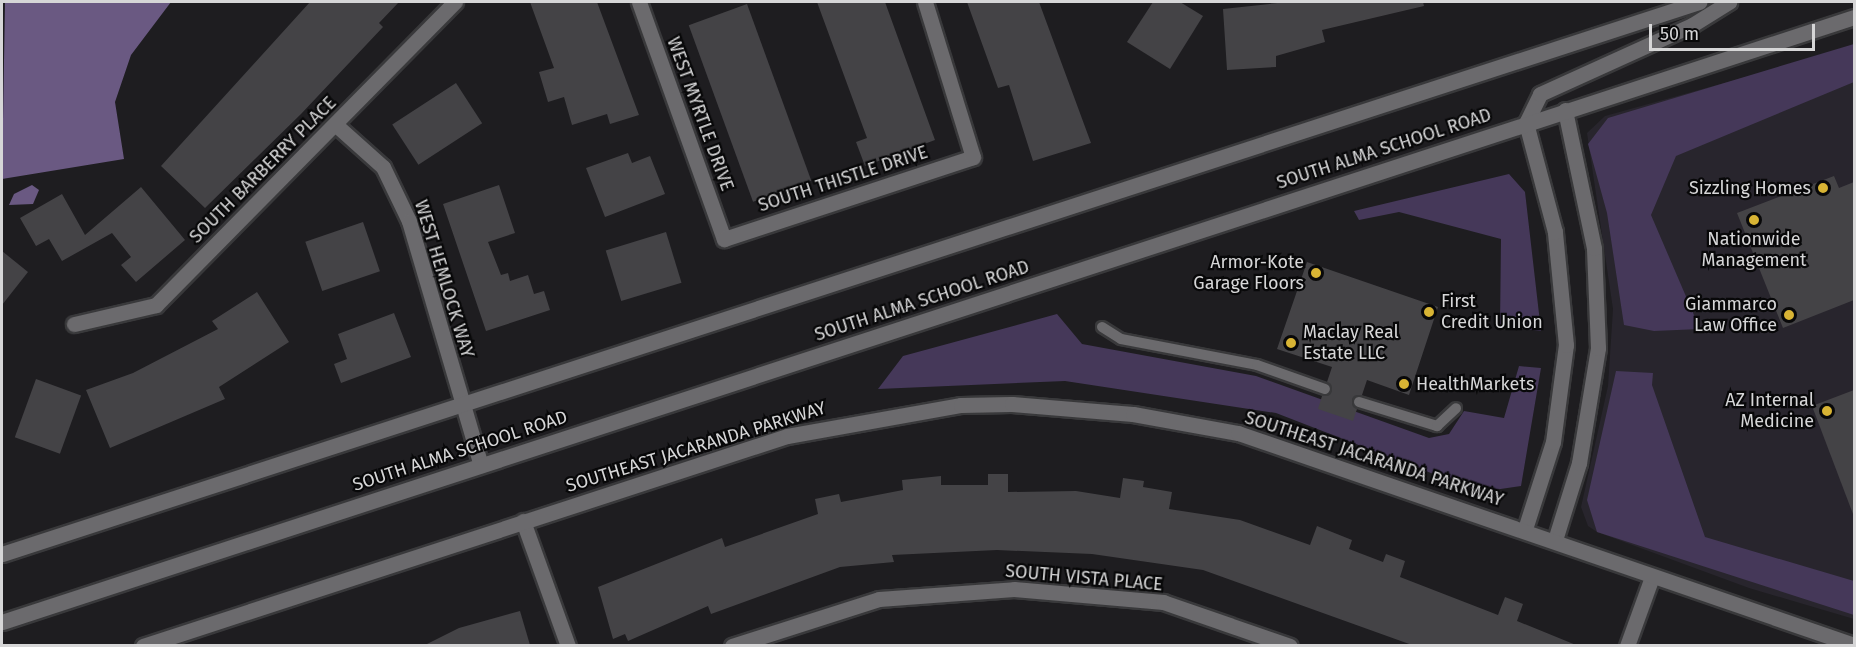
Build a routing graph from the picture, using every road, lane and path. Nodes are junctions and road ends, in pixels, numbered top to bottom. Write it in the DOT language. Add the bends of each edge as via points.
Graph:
graph roads {
  1 [pos="455,2"];
  2 [pos="639,2"];
  3 [pos="925,2"];
  4 [pos="1699,2"];
  5 [pos="1729,2"];
  6 [pos="1854,17"];
  7 [pos="1565,110"];
  8 [pos="1526,123"];
  9 [pos="336,125"];
  10 [pos="724,239"];
  11 [pos="74,324"];
  12 [pos="1102,327"];
  13 [pos="1325,389"];
  14 [pos="461,402"];
  15 [pos="1359,402"];
  16 [pos="1456,408"];
  17 [pos="481,465"];
  18 [pos="523,521"];
  19 [pos="1524,529"];
  20 [pos="1555,540"];
  21 [pos="2,554"];
  22 [pos="1652,577"];
  23 [pos="2,622"];
  24 [pos="143,645"];
  25 [pos="568,645"];
  26 [pos="732,645"];
  27 [pos="1290,645"];
  28 [pos="1628,645"];
  29 [pos="1854,645"];
  1 -- 9 [label="street, SOUTH BARBERRY PLACE"];
  2 -- 10 [label="street, WEST MYRTLE DRIVE"];
  3 -- 10 [label="street, SOUTH THISTLE DRIVE" via="973,157"];
  4 -- 14 [label="street"];
  5 -- 8 [label="street" via="1692,25 1540,94"];
  6 -- 7 [label="street, SOUTH ALMA SCHOOL ROAD"];
  7 -- 8 [label="street, SOUTH ALMA SCHOOL ROAD"];
  7 -- 20 [label="street" via="1594,248 1598,348 1579,463"];
  8 -- 17 [label="street, SOUTH ALMA SCHOOL ROAD"];
  8 -- 19 [label="street" via="1555,232 1566,345 1553,442"];
  9 -- 11 [label="street, SOUTH BARBERRY PLACE" via="156,305"];
  9 -- 14 [label="street, WEST HEMLOCK WAY" via="383,167 409,221"];
  12 -- 13 [label="lane" via="1121,339 1257,365"];
  14 -- 17 [label="street, WEST HEMLOCK WAY"];
  14 -- 21 [label="street"];
  15 -- 16 [label="lane" via="1437,426"];
  17 -- 23 [label="street, SOUTH ALMA SCHOOL ROAD"];
  18 -- 19 [label="street, SOUTHEAST JACARANDA PARKWAY" via="822,427 961,405 1012,404 1132,414 1238,434"];
  18 -- 24 [label="street, SOUTHEAST JACARANDA PARKWAY"];
  18 -- 25 [label="street"];
  19 -- 20 [label="street, SOUTHEAST JACARANDA PARKWAY"];
  20 -- 22 [label="street, SOUTHEAST JACARANDA PARKWAY"];
  22 -- 28 [label="street"];
  22 -- 29 [label="street, SOUTHEAST JACARANDA PARKWAY"];
  26 -- 27 [label="street, SOUTH VISTA PLACE" via="879,599 1014,589 1163,602"];
}
